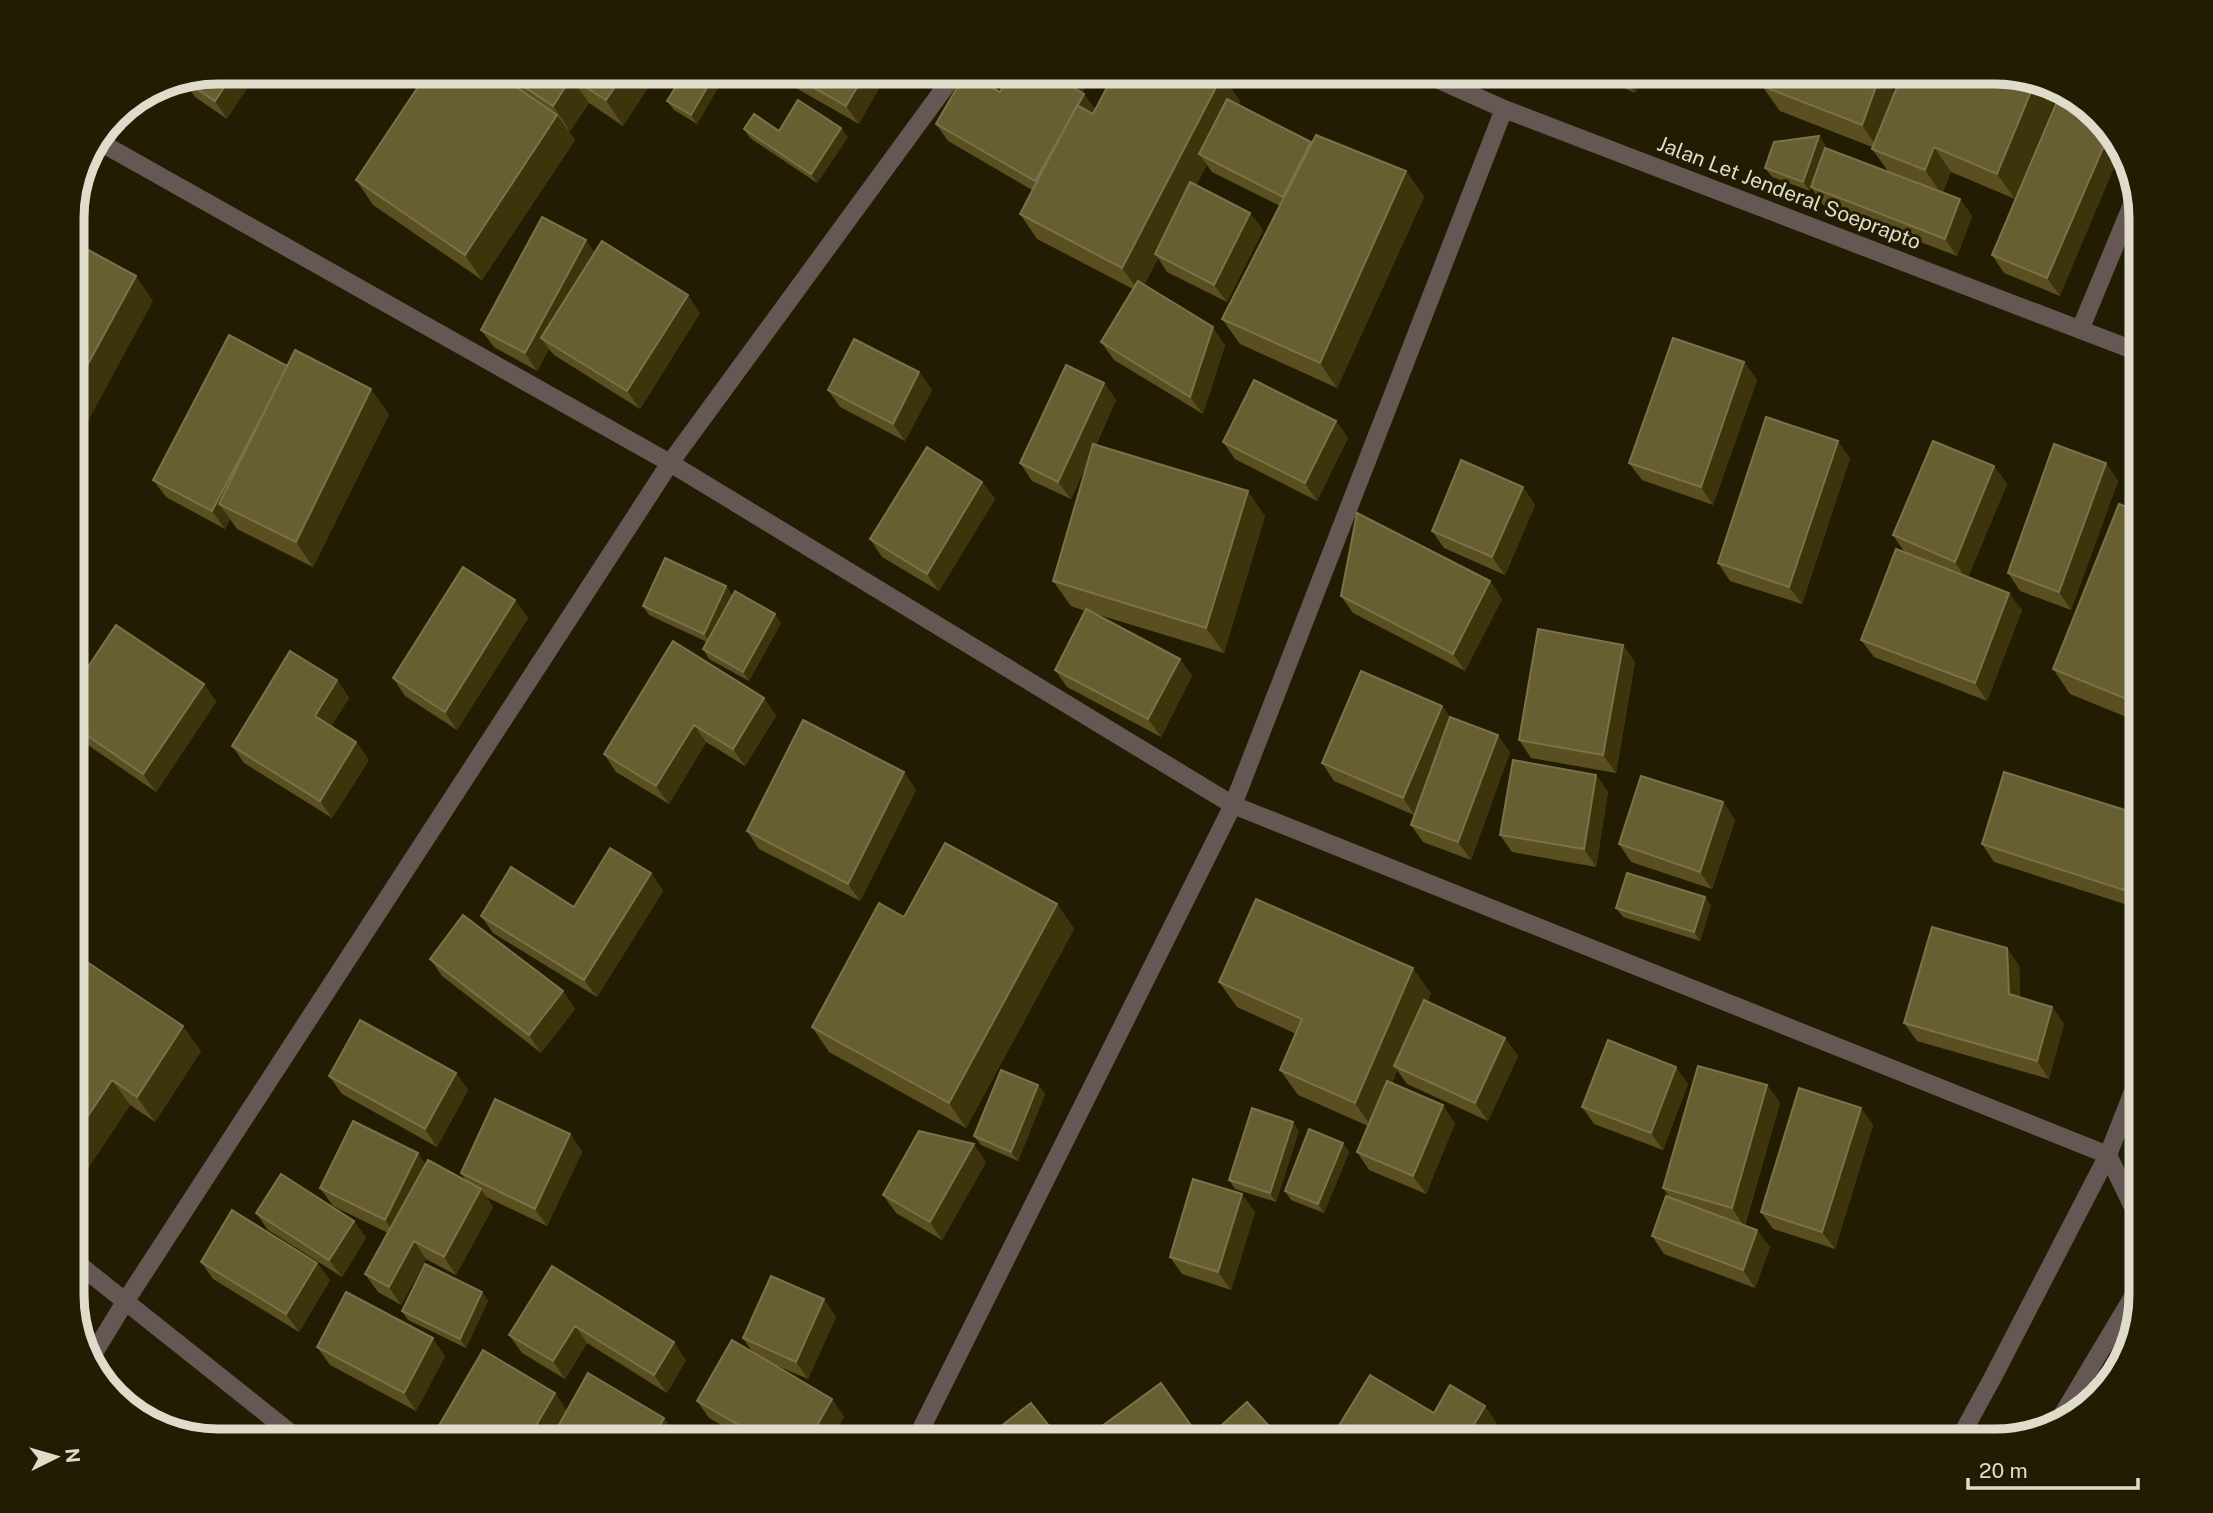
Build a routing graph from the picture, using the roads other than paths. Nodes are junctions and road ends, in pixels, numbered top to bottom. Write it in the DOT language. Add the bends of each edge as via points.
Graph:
graph roads {
  1 [pos="947,84"];
  2 [pos="1448,84"];
  3 [pos="1504,109"];
  4 [pos="106,146"];
  5 [pos="2129,213"];
  6 [pos="2080,330"];
  7 [pos="2129,348"];
  8 [pos="670,463"];
  9 [pos="1233,805"];
  10 [pos="2129,1102"];
  11 [pos="2108,1155"];
  12 [pos="2129,1199"];
  13 [pos="84,1269"];
  14 [pos="125,1302"];
  15 [pos="2128,1304"];
  16 [pos="96,1350"];
  17 [pos="2068,1407"];
  18 [pos="286,1429"];
  19 [pos="921,1429"];
  20 [pos="1965,1429"];
  1 -- 8 [label="street"];
  2 -- 3 [label="street, Jalan Let Jenderal Soeprapto"];
  3 -- 6 [label="street, Jalan Let Jenderal Soeprapto"];
  3 -- 9 [label="street"];
  4 -- 8 [label="street"];
  5 -- 6 [label="street"];
  6 -- 7 [label="street, Jalan Let Jenderal Soeprapto"];
  8 -- 9 [label="street"];
  8 -- 14 [label="street"];
  9 -- 11 [label="street"];
  9 -- 19 [label="street"];
  10 -- 11 [label="street"];
  11 -- 12 [label="street"];
  11 -- 20 [label="street"];
  13 -- 14 [label="street"];
  14 -- 16 [label="street"];
  14 -- 18 [label="street"];
  15 -- 17 [label="street"];
}
